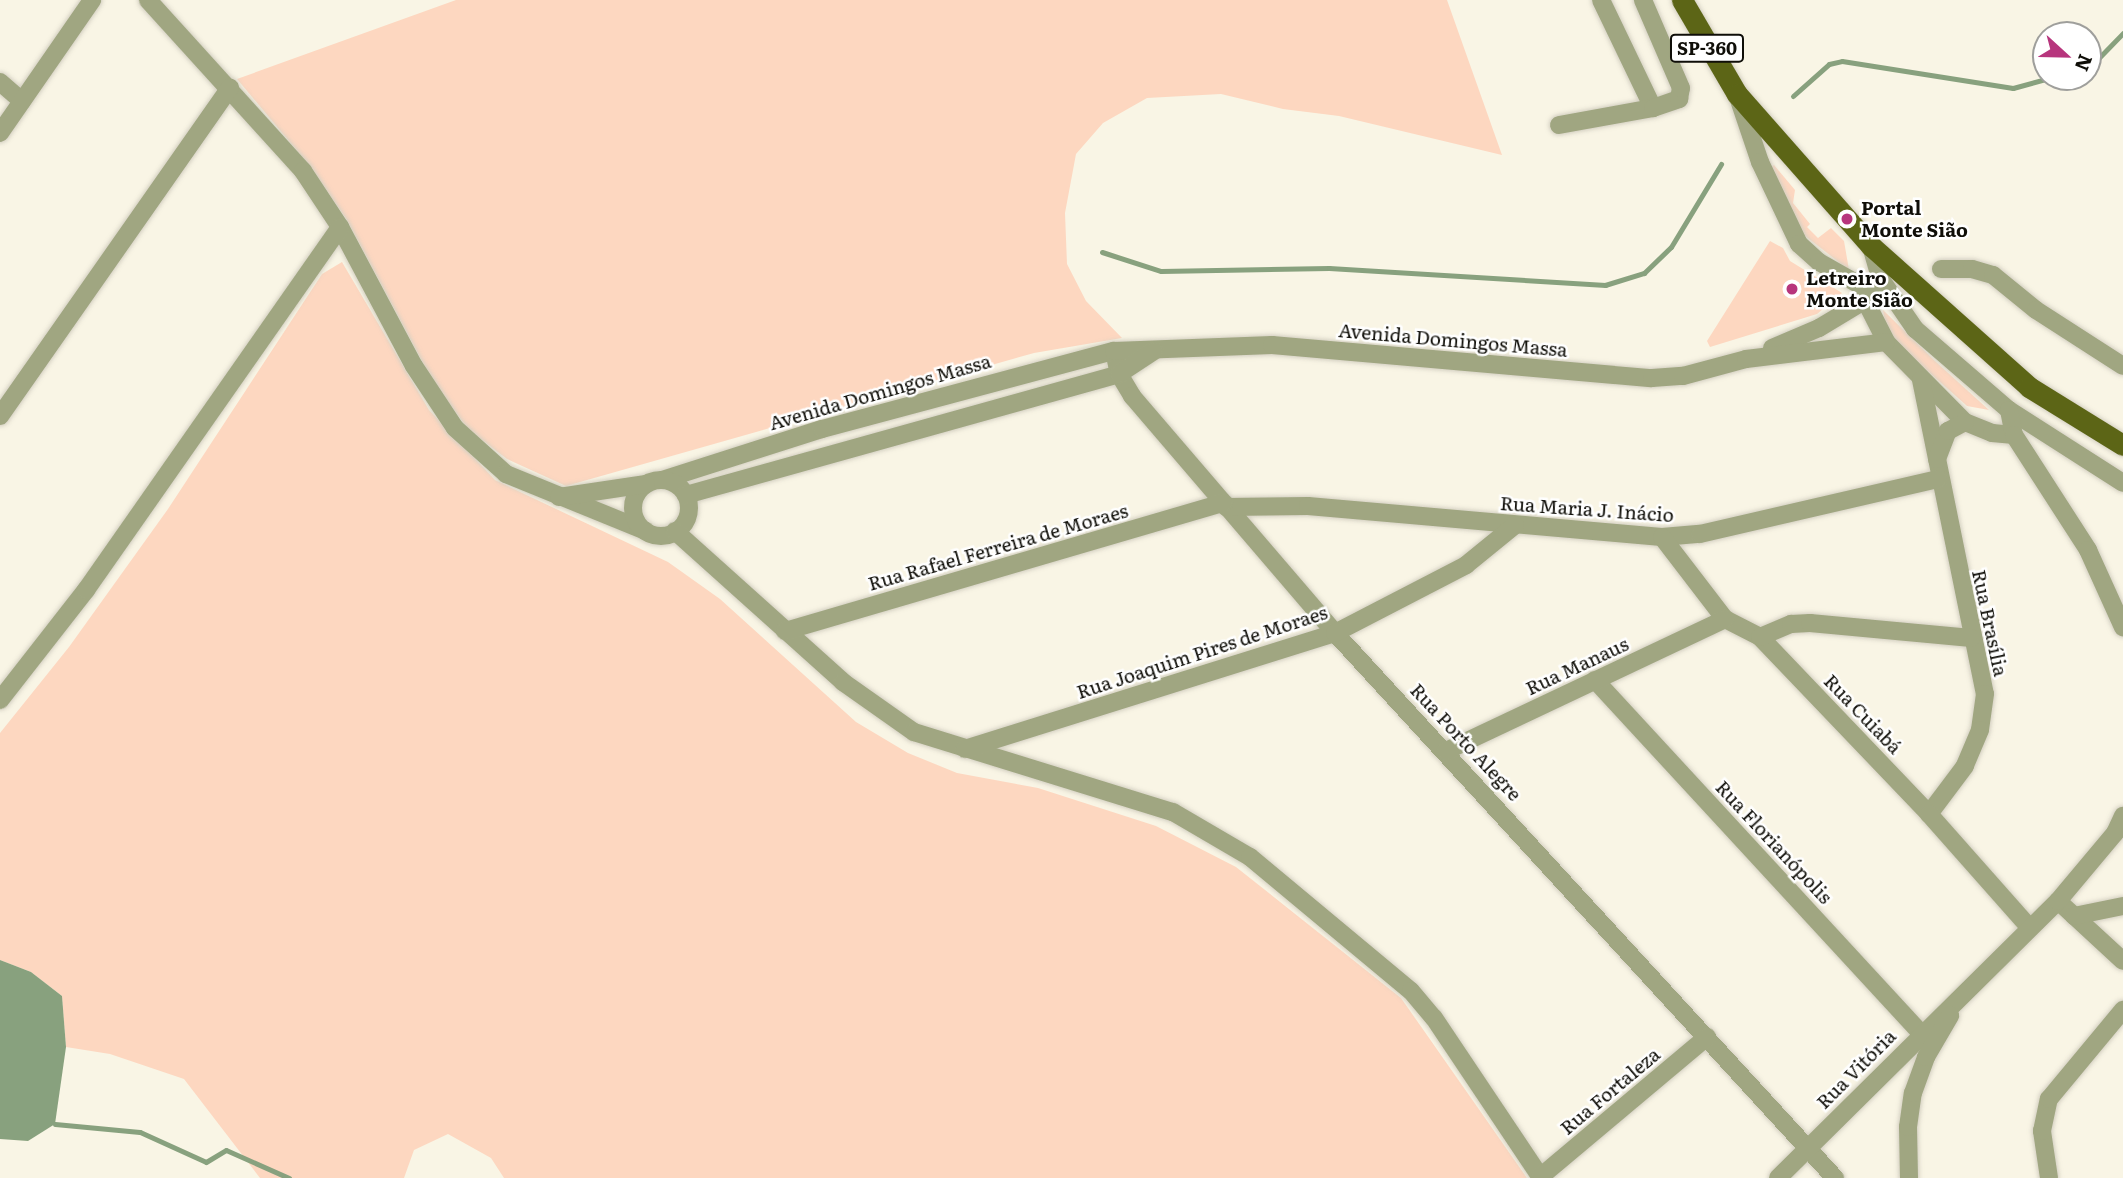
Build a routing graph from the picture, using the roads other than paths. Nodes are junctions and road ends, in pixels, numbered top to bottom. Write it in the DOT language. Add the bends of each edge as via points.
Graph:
graph roads {
  1 [pos="92,0"];
  2 [pos="148,0"];
  3 [pos="1601,0"];
  4 [pos="1643,0"];
  5 [pos="1682,0"];
  6 [pos="0,82"];
  7 [pos="230,88"];
  8 [pos="1737,94"];
  9 [pos="22,101"];
  10 [pos="1653,108"];
  11 [pos="1559,125"];
  12 [pos="0,133"];
  13 [pos="340,227"];
  14 [pos="1871,246"];
  15 [pos="1941,269"];
  16 [pos="1874,290"];
  17 [pos="1886,342"];
  18 [pos="1114,351"];
  19 [pos="1154,351"];
  20 [pos="1746,359"];
  21 [pos="2123,366"];
  22 [pos="1119,374"];
  23 [pos="1921,380"];
  24 [pos="2009,410"];
  25 [pos="0,416"];
  26 [pos="1965,422"];
  27 [pos="2014,435"];
  28 [pos="2123,445"];
  29 [pos="1937,474"];
  30 [pos="654,482"];
  31 [pos="2123,483"];
  32 [pos="686,495"];
  33 [pos="559,498"];
  34 [pos="1225,505"];
  35 [pos="1515,525"];
  36 [pos="646,531"];
  37 [pos="675,531"];
  38 [pos="1662,537"];
  39 [pos="1725,619"];
  40 [pos="2123,627"];
  41 [pos="785,631"];
  42 [pos="1335,633"];
  43 [pos="1760,637"];
  44 [pos="1970,638"];
  45 [pos="1595,680"];
  46 [pos="0,700"];
  47 [pos="962,750"];
  48 [pos="1446,751"];
  49 [pos="1929,814"];
  50 [pos="2123,816"];
  51 [pos="2057,901"];
  52 [pos="2123,906"];
  53 [pos="2074,916"];
  54 [pos="2029,928"];
  55 [pos="2123,961"];
  56 [pos="1966,993"];
  57 [pos="2121,1018"];
  58 [pos="1921,1033"];
  59 [pos="1707,1037"];
  60 [pos="1806,1148"];
  61 [pos="1540,1177"];
  62 [pos="1778,1178"];
  63 [pos="1835,1178"];
  64 [pos="1909,1178"];
  65 [pos="2049,1178"];
  1 -- 9 [label="street"];
  2 -- 7 [label="street"];
  3 -- 10 [label="street"];
  4 -- 10 [label="street" via="1682,92 1676,101"];
  5 -- 8 [label="main road, SP-360"];
  6 -- 9 [label="street"];
  7 -- 13 [label="street" via="303,171"];
  7 -- 25 [label="street"];
  8 -- 14 [label="main road"];
  8 -- 16 [label="street" via="1760,162 1799,244 1819,262"];
  9 -- 12 [label="street"];
  10 -- 11 [label="street"];
  13 -- 33 [label="street" via="414,366 454,428 506,474"];
  13 -- 46 [label="street" via="86,590"];
  14 -- 16 [label="street"];
  14 -- 28 [label="main road" via="2029,387"];
  15 -- 21 [label="street" via="1972,269 1993,275 2079,341"];
  16 -- 17 [label="street" via="1875,327"];
  16 -- 20 [label="street, Avenida Domingos Massa" via="1819,328"];
  16 -- 24 [label="street"];
  17 -- 20 [label="street, Avenida Domingos Massa"];
  17 -- 23 [label="street"];
  18 -- 19 [label="street, Avenida Domingos Massa"];
  18 -- 22 [label="street, Rua Porto Alegre"];
  18 -- 30 [label="street, Avenida Domingos Massa" via="835,425"];
  19 -- 20 [label="street, Avenida Domingos Massa" via="1272,345 1652,378 1683,376"];
  19 -- 22 [label="street, Avenida Domingos Massa"];
  22 -- 32 [label="street, Avenida Domingos Massa"];
  22 -- 34 [label="street, Rua Porto Alegre"];
  23 -- 26 [label="street"];
  23 -- 29 [label="street, Rua Brasília"];
  24 -- 27 [label="street"];
  24 -- 31 [label="street"];
  26 -- 27 [label="street" via="1992,433"];
  26 -- 29 [label="street" via="1942,440"];
  27 -- 40 [label="street" via="2088,550"];
  29 -- 38 [label="street, Rua Maria J. Inácio" via="1700,534"];
  29 -- 44 [label="street, Rua Brasília"];
  30 -- 32 [label="street" via="671,482"];
  30 -- 33 [label="street, Avenida Domingos Massa"];
  30 -- 36 [label="street" via="634,502 634,513"];
  32 -- 37 [label="street" via="689,511"];
  33 -- 36 [label="street"];
  34 -- 35 [label="street, Rua Maria J. Inácio" via="1308,506"];
  34 -- 41 [label="street, Rua Rafael Ferreira de Moraes"];
  34 -- 42 [label="street, Rua Porto Alegre"];
  35 -- 38 [label="street, Rua Maria J. Inácio"];
  35 -- 42 [label="street, Rua Joaquim Pires de Moraes" via="1466,565"];
  36 -- 37 [label="street" via="655,535"];
  37 -- 41 [label="street"];
  38 -- 39 [label="street, Rua Cuiabá"];
  39 -- 43 [label="street, Rua Cuiabá"];
  39 -- 45 [label="street, Rua Manaus"];
  41 -- 47 [label="street" via="877,708 914,732"];
  42 -- 47 [label="street, Rua Joaquim Pires de Moraes"];
  42 -- 48 [label="street, Rua Porto Alegre"];
  43 -- 44 [label="street" via="1776,628 1810,622"];
  43 -- 49 [label="street, Rua Cuiabá"];
  44 -- 49 [label="street, Rua Brasília" via="1985,694 1980,730 1965,766"];
  45 -- 48 [label="street, Rua Manaus"];
  45 -- 58 [label="street, Rua Florianópolis"];
  47 -- 61 [label="street" via="1028,765 1173,812 1250,857 1411,991 1441,1028"];
  48 -- 59 [label="street, Rua Porto Alegre"];
  49 -- 54 [label="street, Rua Cuiabá"];
  50 -- 51 [label="street" via="2115,833"];
  51 -- 53 [label="street"];
  51 -- 54 [label="street"];
  52 -- 53 [label="street"];
  53 -- 55 [label="street"];
  54 -- 56 [label="street"];
  56 -- 58 [label="street, Rua Vitória"];
  56 -- 64 [label="street" via="1938,1035 1913,1093"];
  57 -- 65 [label="street" via="2049,1099 2042,1131"];
  58 -- 60 [label="street, Rua Vitória"];
  59 -- 60 [label="street, Rua Porto Alegre"];
  59 -- 61 [label="street, Rua Fortaleza"];
  60 -- 62 [label="street, Rua Vitória"];
  60 -- 63 [label="street, Rua Porto Alegre"];
}
